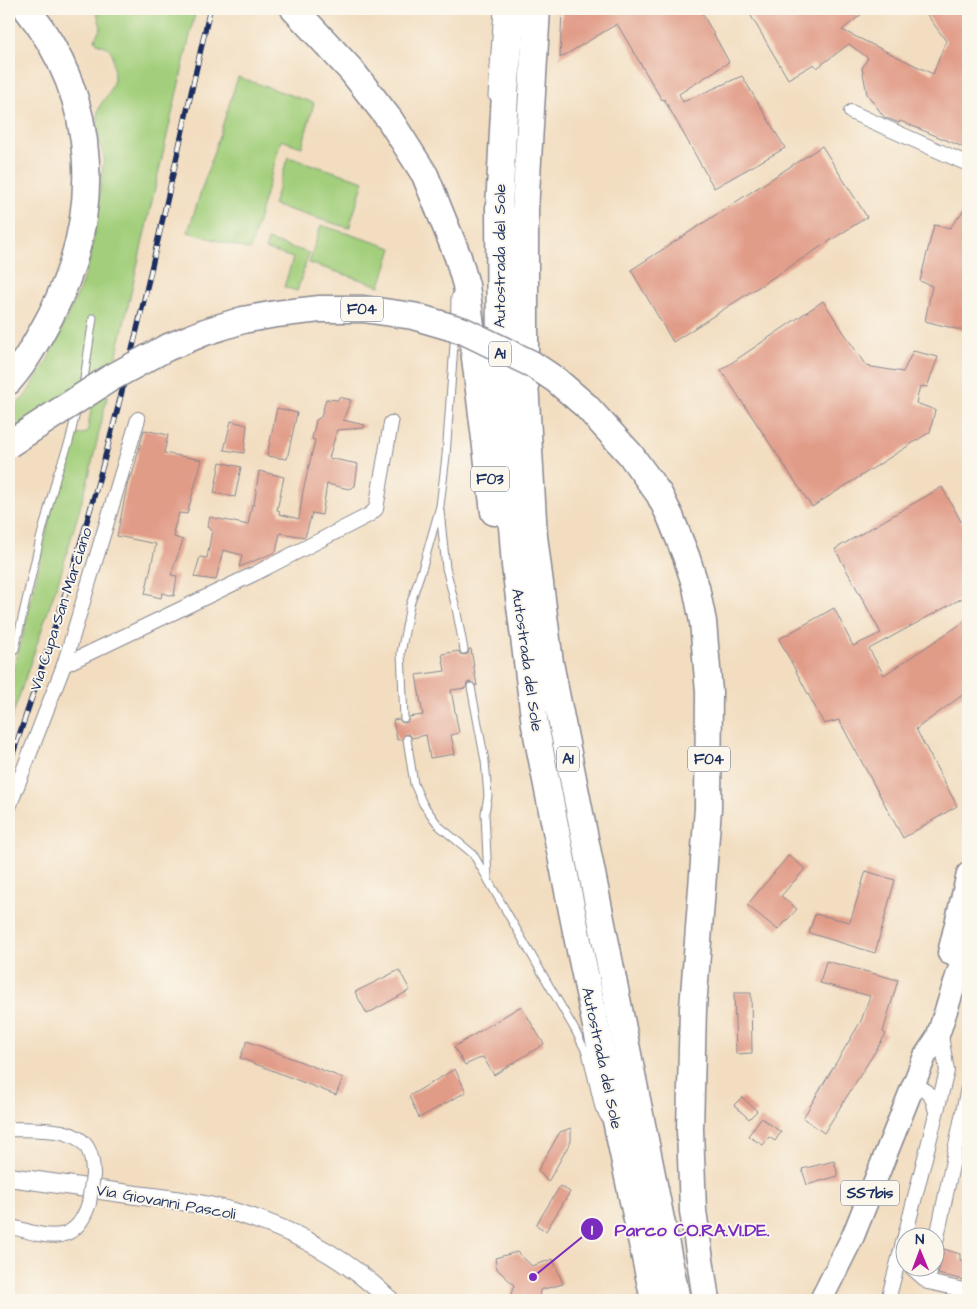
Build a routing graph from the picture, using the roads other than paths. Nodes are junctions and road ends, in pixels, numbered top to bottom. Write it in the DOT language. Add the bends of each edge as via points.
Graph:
graph roads {
  1 [pos="27,9"];
  2 [pos="294,9"];
  3 [pos="498,9"];
  4 [pos="512,9"];
  5 [pos="537,9"];
  6 [pos="542,9"];
  7 [pos="534,39"];
  8 [pos="492,105"];
  9 [pos="851,112"];
  10 [pos="494,150"];
  11 [pos="968,164"];
  12 [pos="499,208"];
  13 [pos="456,274"];
  14 [pos="94,318"];
  15 [pos="9,381"];
  16 [pos="138,419"];
  17 [pos="392,423"];
  18 [pos="9,444"];
  19 [pos="440,506"];
  20 [pos="464,650"];
  21 [pos="9,655"];
  22 [pos="64,665"];
  23 [pos="471,687"];
  24 [pos="532,698"];
  25 [pos="404,718"];
  26 [pos="407,739"];
  27 [pos="9,808"];
  28 [pos="968,874"];
  29 [pos="488,880"];
  30 [pos="968,934"];
  31 [pos="940,1029"];
  32 [pos="925,1056"];
  33 [pos="913,1084"];
  34 [pos="968,1088"];
  35 [pos="936,1112"];
  36 [pos="9,1129"];
  37 [pos="622,1148"];
  38 [pos="9,1177"];
  39 [pos="9,1226"];
  40 [pos="908,1226"];
  41 [pos="939,1226"];
  42 [pos="895,1276"];
  43 [pos="921,1276"];
  44 [pos="930,1276"];
  45 [pos="928,1282"];
  46 [pos="968,1291"];
  47 [pos="390,1300"];
  48 [pos="654,1300"];
  49 [pos="677,1300"];
  50 [pos="706,1300"];
  51 [pos="821,1300"];
  52 [pos="888,1300"];
  1 -- 15 [label="highway" via="40,26 66,76 85,141 88,173 84,217 61,296 36,344"];
  2 -- 13 [label="highway, F03" via="351,70 390,120 425,176"];
  3 -- 8 [label="lane"];
  4 -- 12 [label="highway, Autostrada del Sole / A1" via="504,93"];
  5 -- 7 [label="highway, Autostrada del Sole / A1"];
  6 -- 7 [label="highway"];
  7 -- 49 [label="highway, Autostrada del Sole / A1" via="525,210 525,382 534,536 550,663"];
  9 -- 11 [label="street"];
  10 -- 12 [label="lane"];
  12 -- 24 [label="highway, Autostrada del Sole / A1" via="500,364 508,486"];
  13 -- 19 [label="lane" via="454,345"];
  13 -- 24 [label="highway, F03" via="466,285 507,623"];
  14 -- 21 [label="lane" via="72,434 56,475 15,649"];
  16 -- 22 [label="street, Via Cupa San Marciano"];
  17 -- 22 [label="street" via="376,509 256,573"];
  18 -- 50 [label="highway, F04, bridge" via="109,379 166,348 205,332 276,314 363,309 412,316 464,331 532,364 586,406 630,454 659,494 670,516 696,587 703,622 709,692 708,808 693,1008 690,1130 693,1211"];
  19 -- 20 [label="lane" via="446,568"];
  19 -- 25 [label="lane" via="410,605 401,653"];
  22 -- 27 [label="street, Via Cupa San Marciano"];
  23 -- 29 [label="lane" via="485,761"];
  24 -- 37 [label="highway, Autostrada del Sole / A1" via="535,726"];
  26 -- 29 [label="lane" via="414,784 423,804 439,826 473,854"];
  28 -- 32 [label="main road, SS7bis" via="927,1028"];
  29 -- 37 [label="lane" via="575,1030 586,1052 599,1108"];
  30 -- 31 [label="main road, SS7bis"];
  31 -- 32 [label="main road, SS7bis"];
  31 -- 35 [label="street" via="947,1071"];
  32 -- 33 [label="main road, SS7bis"];
  33 -- 35 [label="street" via="928,1090"];
  33 -- 51 [label="main road, SS7bis" via="853,1236"];
  34 -- 41 [label="street"];
  35 -- 40 [label="street"];
  36 -- 39 [label="street, bridge" via="56,1131 76,1137 89,1149 93,1164 89,1203 85,1216 74,1230 65,1235 44,1236"];
  37 -- 48 [label="highway, Autostrada del Sole / A1"];
  38 -- 47 [label="street, Via Giovanni Pascoli" via="183,1201 243,1215 292,1233 321,1248"];
  42 -- 52 [label="street"];
  43 -- 45 [label="street"];
  44 -- 45 [label="street"];
  45 -- 46 [label="street"];
}
